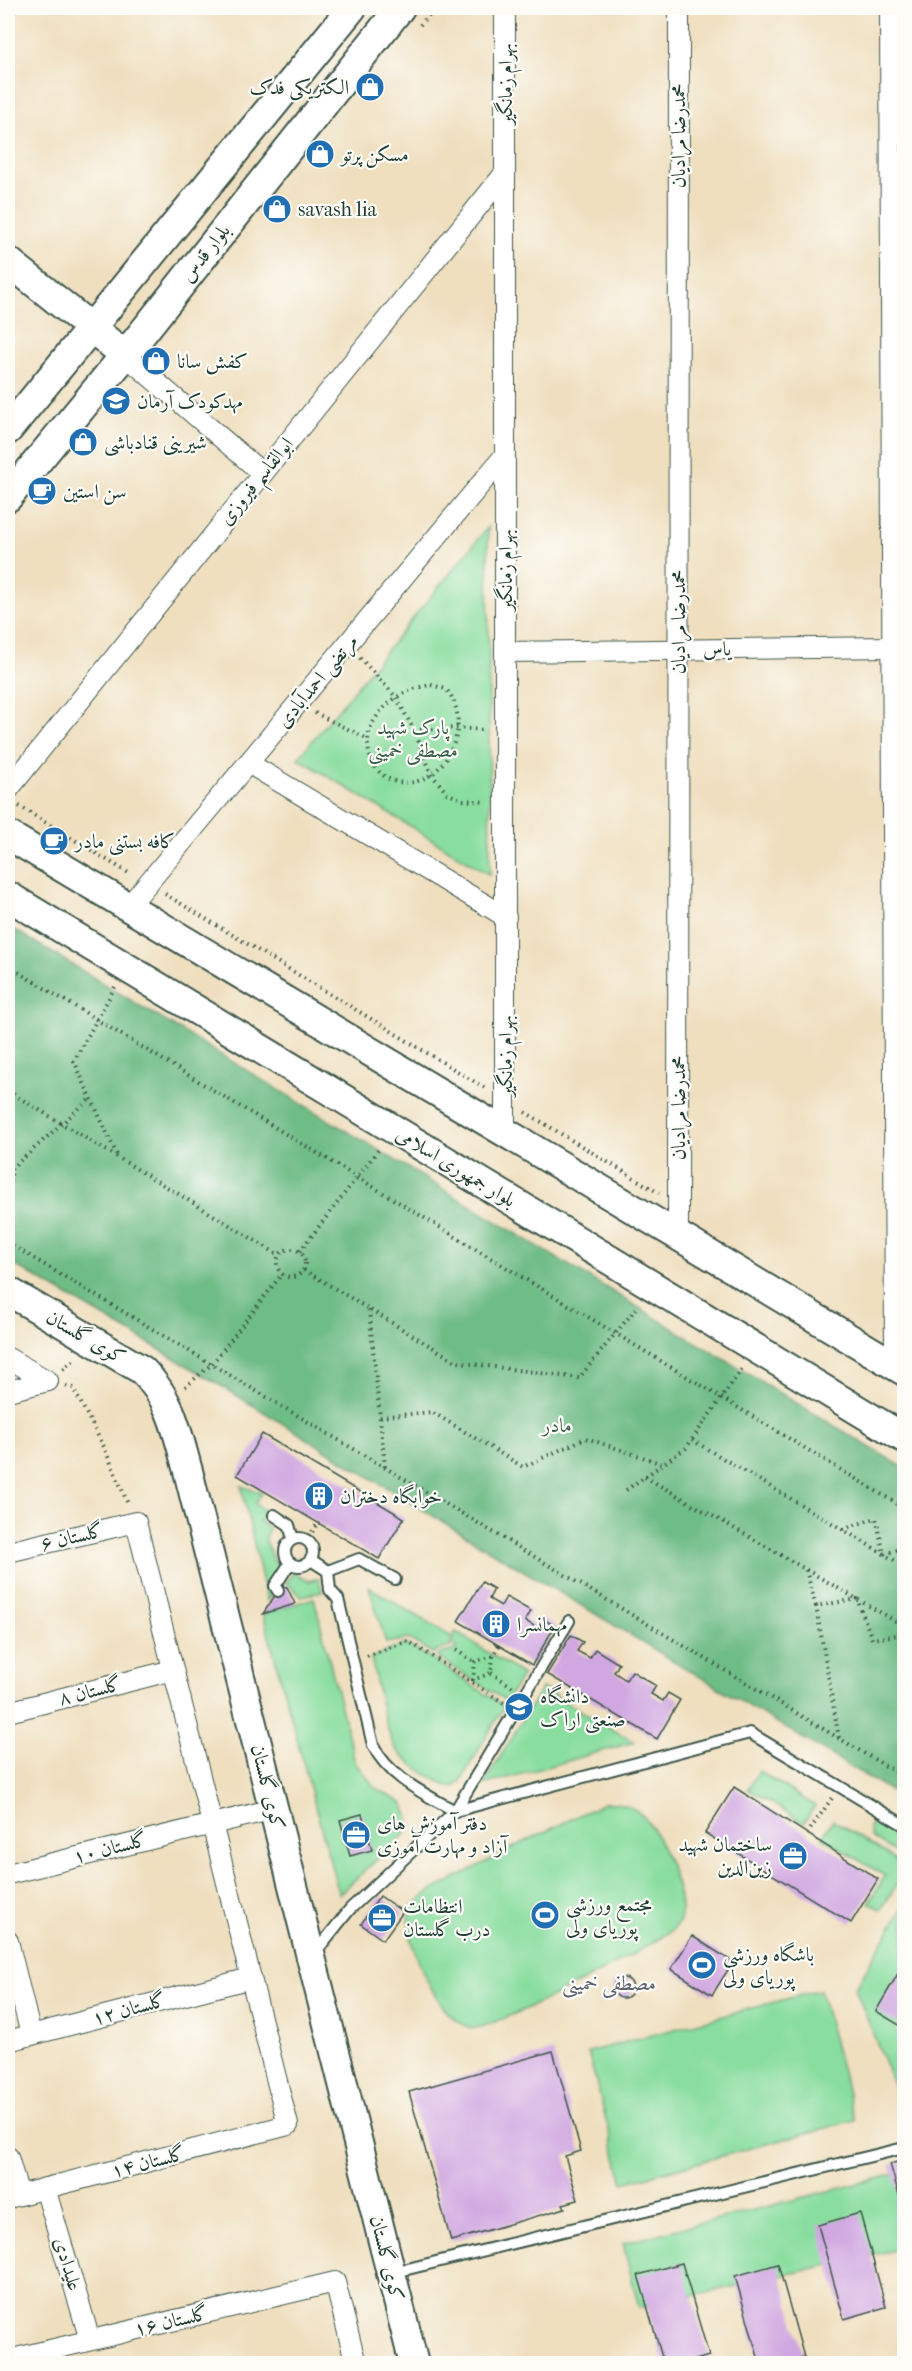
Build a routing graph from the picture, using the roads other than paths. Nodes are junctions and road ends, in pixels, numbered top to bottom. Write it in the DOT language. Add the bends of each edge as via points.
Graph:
graph roads {
  1 [pos="352,8"];
  2 [pos="400,8"];
  3 [pos="505,8"];
  4 [pos="678,8"];
  5 [pos="890,8"];
  6 [pos="505,173"];
  7 [pos="8,261"];
  8 [pos="92,328"];
  9 [pos="125,355"];
  10 [pos="8,430"];
  11 [pos="505,455"];
  12 [pos="262,473"];
  13 [pos="8,497"];
  14 [pos="892,647"];
  15 [pos="678,650"];
  16 [pos="506,652"];
  17 [pos="248,764"];
  18 [pos="13,798"];
  19 [pos="8,835"];
  20 [pos="8,896"];
  21 [pos="128,907"];
  22 [pos="506,917"];
  23 [pos="505,1132"];
  24 [pos="678,1236"];
  25 [pos="8,1291"];
  26 [pos="8,1358"];
  27 [pos="900,1368"];
  28 [pos="8,1391"];
  29 [pos="904,1438"];
  30 [pos="273,1515"];
  31 [pos="293,1539"];
  32 [pos="8,1552"];
  33 [pos="311,1560"];
  34 [pos="290,1563"];
  35 [pos="328,1571"];
  36 [pos="395,1579"];
  37 [pos="278,1591"];
  38 [pos="569,1621"];
  39 [pos="173,1670"];
  40 [pos="8,1712"];
  41 [pos="274,1809"];
  42 [pos="455,1811"];
  43 [pos="212,1823"];
  44 [pos="904,1825"];
  45 [pos="8,1874"];
  46 [pos="8,1941"];
  47 [pos="312,1957"];
  48 [pos="251,1978"];
  49 [pos="31,2035"];
  50 [pos="8,2041"];
  51 [pos="904,2148"];
  52 [pos="8,2157"];
  53 [pos="45,2188"];
  54 [pos="13,2197"];
  55 [pos="391,2273"];
  56 [pos="90,2340"];
  57 [pos="37,2358"];
  58 [pos="8,2360"];
  59 [pos="356,2364"];
  60 [pos="414,2364"];
  1 -- 8 [label="main road, بلوار قدس"];
  2 -- 9 [label="main road, بلوار قدس"];
  3 -- 6 [label="street, بهرام زمانگیر"];
  4 -- 15 [label="street, محمدرضا مرادیان"];
  5 -- 14 [label="street"];
  6 -- 11 [label="street, بهرام زمانگیر"];
  6 -- 12 [label="street, ابوالقاسم فیروزی"];
  7 -- 8 [label="main road"];
  8 -- 9 [label="main road"];
  8 -- 10 [label="main road, بلوار قدس"];
  9 -- 12 [label="street"];
  9 -- 13 [label="main road, بلوار قدس"];
  11 -- 16 [label="street, بهرام زمانگیر"];
  11 -- 17 [label="street, مرتضی احمدآبادی"];
  12 -- 18 [label="street, ابوالقاسم فیروزی"];
  14 -- 15 [label="street, یاس"];
  14 -- 27 [label="street"];
  15 -- 16 [label="street, یاس"];
  15 -- 24 [label="street, محمدرضا مرادیان"];
  16 -- 22 [label="street, بهرام زمانگیر"];
  17 -- 21 [label="street, مرتضی احمدآبادی"];
  17 -- 22 [label="street"];
  19 -- 21 [label="main road"];
  20 -- 29 [label="main road, بلوار جمهوری اسلامی"];
  21 -- 23 [label="main road"];
  22 -- 23 [label="street, بهرام زمانگیر"];
  23 -- 24 [label="main road"];
  24 -- 27 [label="main road"];
  25 -- 41 [label="main road, کوی گلستان" via="142,1370 167,1401"];
  26 -- 28 [label="street" via="48,1381"];
  30 -- 31 [label="lane" via="289,1525"];
  31 -- 33 [label="lane" via="307,1540 312,1547"];
  31 -- 34 [label="lane" via="285,1550"];
  32 -- 39 [label="street, گلستان ۶" via="136,1522"];
  33 -- 34 [label="lane" via="299,1566"];
  33 -- 35 [label="lane"];
  34 -- 37 [label="lane" via="275,1586"];
  35 -- 36 [label="lane" via="359,1559"];
  35 -- 42 [label="lane" via="330,1590 338,1599 380,1760 426,1795"];
  38 -- 42 [label="lane"];
  39 -- 40 [label="street, گلستان ۸"];
  39 -- 43 [label="street"];
  41 -- 43 [label="street, گلستان ۱۰"];
  41 -- 47 [label="main road, کوی گلستان"];
  42 -- 44 [label="lane" via="750,1733"];
  42 -- 47 [label="lane" via="350,1909"];
  43 -- 45 [label="street, گلستان ۱۰"];
  43 -- 48 [label="street"];
  46 -- 49 [label="street"];
  47 -- 55 [label="main road, کوی گلستان"];
  48 -- 49 [label="street, گلستان ۱۲"];
  48 -- 53 [label="street, گلستان ۱۴" via="288,2125"];
  49 -- 50 [label="street, گلستان ۱۲"];
  51 -- 55 [label="lane"];
  52 -- 54 [label="street"];
  53 -- 54 [label="street, گلستان ۱۴"];
  53 -- 56 [label="street, علیدادی"];
  55 -- 60 [label="main road, کوی گلستان"];
  56 -- 57 [label="street, گلستان ۱۶"];
  56 -- 59 [label="street, گلستان ۱۶" via="335,2282"];
  57 -- 58 [label="street, گلستان ۱۶"];
}
